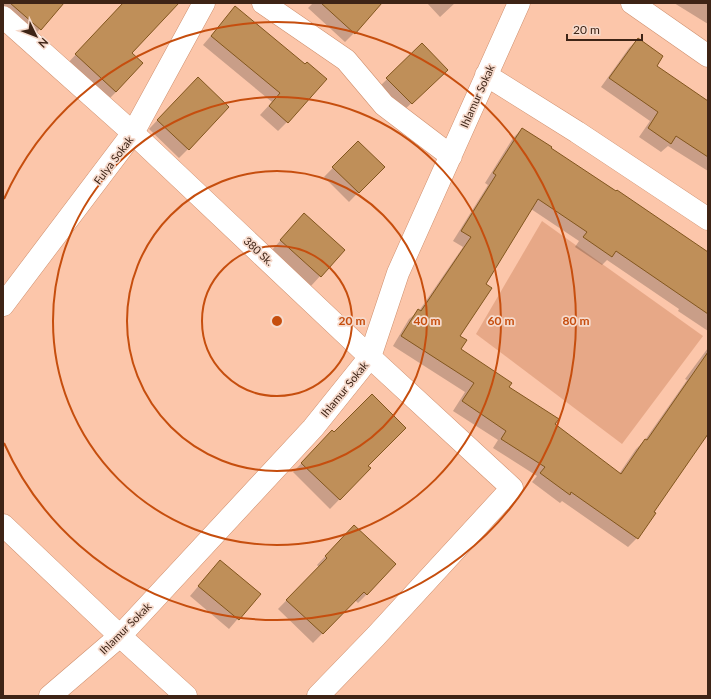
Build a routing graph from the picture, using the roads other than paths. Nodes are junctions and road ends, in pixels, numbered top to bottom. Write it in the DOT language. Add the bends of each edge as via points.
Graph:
graph roads {
  1 [pos="204,3"];
  2 [pos="263,3"];
  3 [pos="519,3"];
  4 [pos="632,3"];
  5 [pos="3,17"];
  6 [pos="708,56"];
  7 [pos="486,75"];
  8 [pos="133,133"];
  9 [pos="451,156"];
  10 [pos="708,219"];
  11 [pos="6,292"];
  12 [pos="370,357"];
  13 [pos="3,525"];
  14 [pos="120,636"];
  15 [pos="50,696"];
  16 [pos="186,696"];
  17 [pos="318,696"];
  1 -- 8 [label="street, Fulya Sokak"];
  2 -- 9 [label="street" via="346,60 384,105"];
  3 -- 7 [label="street, Ihlamur Sokak"];
  4 -- 6 [label="street"];
  5 -- 8 [label="street, 380 Sk."];
  7 -- 9 [label="street, Ihlamur Sokak"];
  7 -- 10 [label="street"];
  8 -- 11 [label="street, Fulya Sokak"];
  8 -- 12 [label="street, 380 Sk."];
  9 -- 12 [label="street, Ihlamur Sokak" via="398,273"];
  12 -- 14 [label="street, Ihlamur Sokak" via="313,428"];
  12 -- 17 [label="street, 380 Sk." via="512,488"];
  13 -- 14 [label="street"];
  14 -- 15 [label="street, Ihlamur Sokak"];
  14 -- 16 [label="street"];
}
